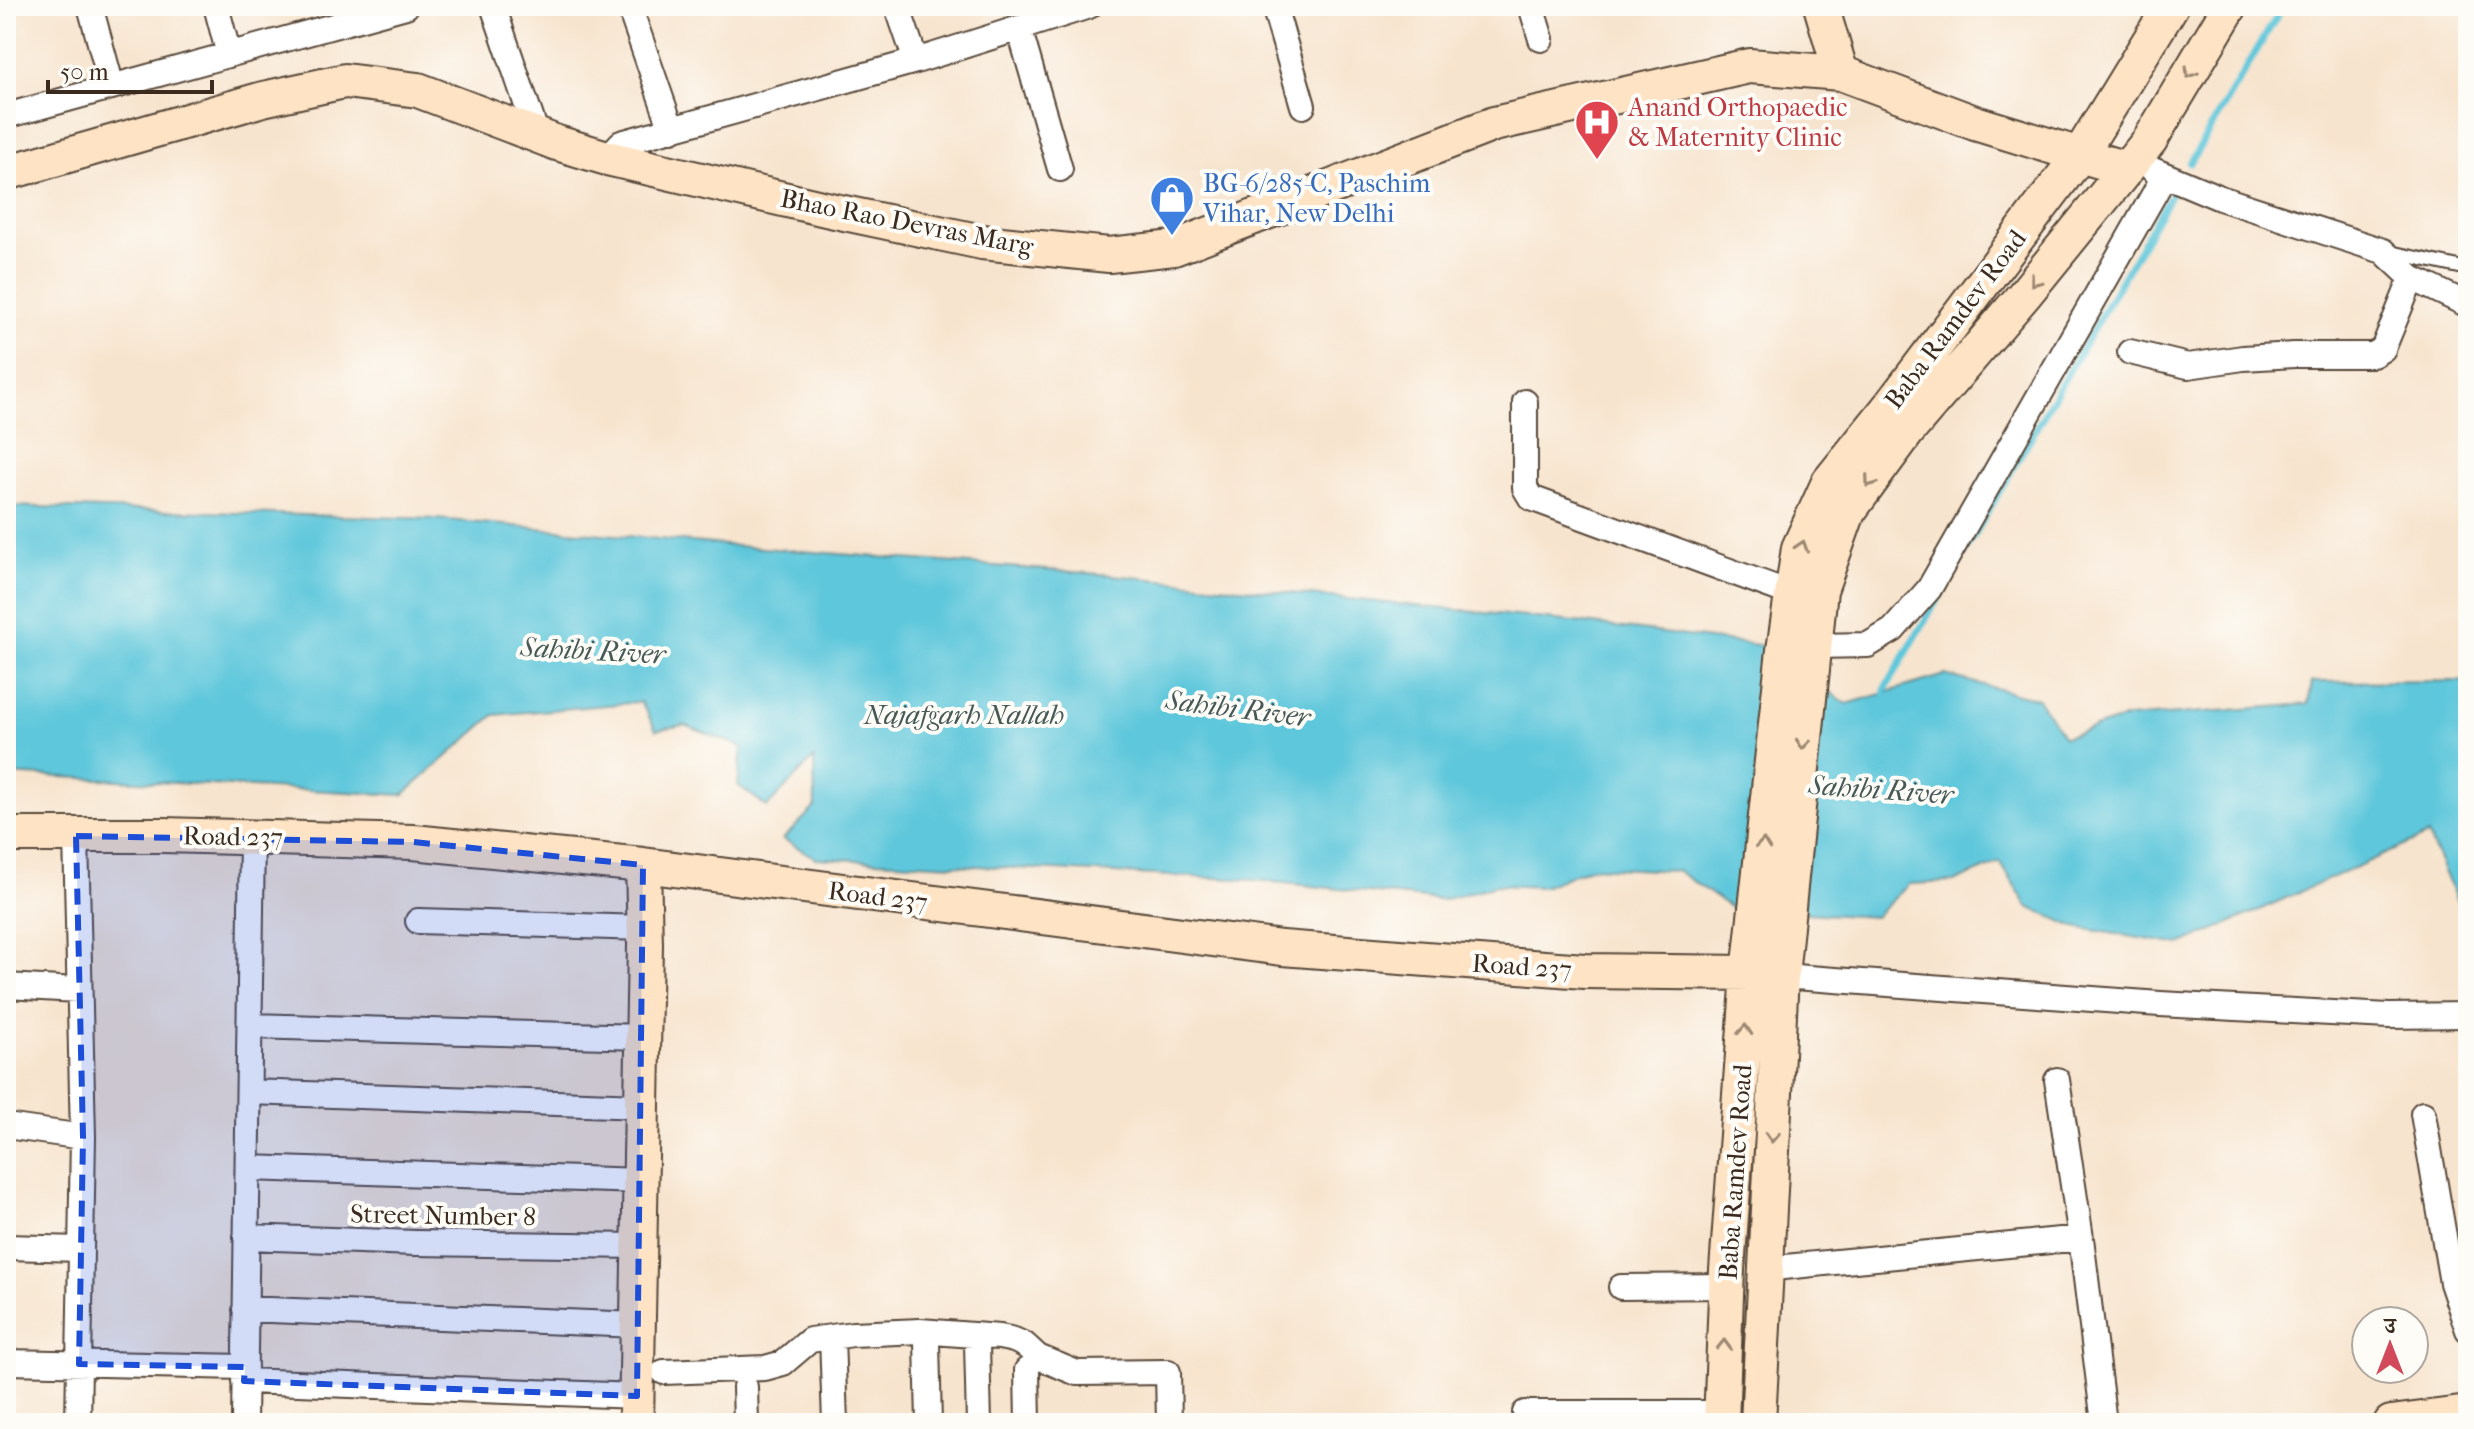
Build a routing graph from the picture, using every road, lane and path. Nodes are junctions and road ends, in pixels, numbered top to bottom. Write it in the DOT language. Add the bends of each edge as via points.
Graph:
graph roads {
  1 [pos="90,6"];
  2 [pos="216,6"];
  3 [pos="406,6"];
  4 [pos="493,6"];
  5 [pos="629,6"];
  6 [pos="897,6"];
  7 [pos="1089,6"];
  8 [pos="1274,6"];
  9 [pos="1531,6"];
  10 [pos="1821,6"];
  11 [pos="2171,6"];
  12 [pos="2230,6"];
  13 [pos="348,14"];
  14 [pos="1019,28"];
  15 [pos="1541,39"];
  16 [pos="229,55"];
  17 [pos="916,61"];
  18 [pos="1841,73"];
  19 [pos="112,87"];
  20 [pos="1303,106"];
  21 [pos="6,116"];
  22 [pos="672,130"];
  23 [pos="537,135"];
  24 [pos="2079,156"];
  25 [pos="607,158"];
  26 [pos="2129,165"];
  27 [pos="1060,169"];
  28 [pos="6,173"];
  29 [pos="2165,175"];
  30 [pos="2383,251"];
  31 [pos="2468,269"];
  32 [pos="2412,278"];
  33 [pos="2468,305"];
  34 [pos="2130,352"];
  35 [pos="1525,402"];
  36 [pos="1792,594"];
  37 [pos="1802,647"];
  38 [pos="6,835"];
  39 [pos="76,836"];
  40 [pos="252,837"];
  41 [pos="643,865"];
  42 [pos="418,921"];
  43 [pos="644,928"];
  44 [pos="1765,974"];
  45 [pos="6,986"];
  46 [pos="78,990"];
  47 [pos="2468,1015"];
  48 [pos="250,1026"];
  49 [pos="643,1037"];
  50 [pos="2057,1080"];
  51 [pos="249,1092"];
  52 [pos="642,1106"];
  53 [pos="2423,1114"];
  54 [pos="6,1126"];
  55 [pos="83,1137"];
  56 [pos="248,1168"];
  57 [pos="641,1181"];
  58 [pos="246,1237"];
  59 [pos="2081,1238"];
  60 [pos="639,1246"];
  61 [pos="6,1247"];
  62 [pos="81,1249"];
  63 [pos="1764,1269"];
  64 [pos="1726,1286"];
  65 [pos="1621,1287"];
  66 [pos="245,1309"];
  67 [pos="638,1325"];
  68 [pos="2468,1330"];
  69 [pos="832,1337"];
  70 [pos="927,1342"];
  71 [pos="977,1344"];
  72 [pos="6,1362"];
  73 [pos="79,1364"];
  74 [pos="1027,1370"];
  75 [pos="664,1372"];
  76 [pos="245,1374"];
  77 [pos="745,1387"];
  78 [pos="636,1410"];
  79 [pos="1525,1413"];
  80 [pos="2468,1413"];
  81 [pos="1721,1418"];
  82 [pos="78,1423"];
  83 [pos="244,1423"];
  84 [pos="746,1423"];
  85 [pos="835,1423"];
  86 [pos="929,1423"];
  87 [pos="979,1423"];
  88 [pos="1028,1423"];
  89 [pos="1169,1423"];
  90 [pos="1758,1423"];
  91 [pos="2104,1423"];
  92 [pos="2391,1423"];
  1 -- 19 [label="street"];
  2 -- 16 [label="street"];
  3 -- 13 [label="street"];
  4 -- 23 [label="street"];
  5 -- 22 [label="street"];
  6 -- 17 [label="street"];
  7 -- 14 [label="street"];
  8 -- 20 [label="street"];
  9 -- 15 [label="street"];
  10 -- 18 [label="street"];
  11 -- 24 [label="street, Baba Ramdev Road"];
  12 -- 26 [label="street, one-way" via="2150,140"];
  13 -- 16 [label="street"];
  14 -- 17 [label="street"];
  14 -- 27 [label="street"];
  16 -- 19 [label="street"];
  17 -- 22 [label="street"];
  18 -- 24 [label="street, Bhao Rao Devras Marg"];
  18 -- 25 [label="street, Bhao Rao Devras Marg" via="1749,66 1494,124 1174,248 1109,255 982,242"];
  19 -- 21 [label="street"];
  22 -- 25 [label="street" via="621,143"];
  23 -- 25 [label="street, Bhao Rao Devras Marg"];
  23 -- 28 [label="street, Bhao Rao Devras Marg" via="418,90 345,81 263,99"];
  24 -- 26 [label="street, Bhao Rao Devras Marg"];
  36 -- 24 [label="street, Baba Ramdev Road, one-way" via="1799,548 1829,482"];
  26 -- 29 [label="street"];
  26 -- 37 [label="street, one-way" via="1907,432 1848,512"];
  29 -- 30 [label="street"];
  29 -- 37 [label="street" via="1929,589 1893,630 1868,645"];
  30 -- 31 [label="lane"];
  30 -- 32 [label="street"];
  32 -- 33 [label="street"];
  32 -- 34 [label="street" via="2383,349 2373,355 2243,358 2188,366"];
  35 -- 36 [label="street" via="1525,488 1531,498"];
  36 -- 37 [label="street, Baba Ramdev Road"];
  37 -- 44 [label="street, Baba Ramdev Road"];
  38 -- 39 [label="street, Road 237"];
  39 -- 40 [label="street, Road 237"];
  39 -- 46 [label="street"];
  40 -- 41 [label="street, Road 237" via="413,842"];
  40 -- 48 [label="street"];
  41 -- 43 [label="street"];
  41 -- 44 [label="street, Road 237" via="1282,948 1585,971"];
  42 -- 43 [label="street"];
  43 -- 49 [label="street"];
  44 -- 47 [label="street" via="2160,1004"];
  44 -- 63 [label="street, one-way"];
  64 -- 44 [label="street, Baba Ramdev Road, one-way"];
  45 -- 46 [label="street"];
  46 -- 55 [label="street"];
  48 -- 49 [label="street"];
  48 -- 51 [label="street"];
  49 -- 52 [label="street"];
  50 -- 59 [label="street"];
  51 -- 52 [label="street"];
  51 -- 56 [label="street"];
  52 -- 57 [label="street"];
  53 -- 68 [label="street" via="2452,1283"];
  54 -- 55 [label="street"];
  55 -- 62 [label="street"];
  56 -- 57 [label="street"];
  56 -- 58 [label="street"];
  57 -- 60 [label="street"];
  58 -- 60 [label="street, Street Number 8"];
  58 -- 66 [label="street"];
  59 -- 63 [label="street"];
  59 -- 91 [label="street"];
  60 -- 67 [label="street"];
  61 -- 62 [label="street"];
  62 -- 73 [label="street"];
  63 -- 90 [label="street"];
  64 -- 65 [label="street"];
  81 -- 64 [label="street, Baba Ramdev Road, one-way"];
  66 -- 67 [label="street"];
  66 -- 76 [label="street"];
  67 -- 78 [label="street"];
  69 -- 75 [label="street" via="810,1340 783,1363 765,1368"];
  69 -- 85 [label="street"];
  69 -- 89 [label="street" via="920,1331 1000,1337 1077,1373 1168,1372"];
  70 -- 86 [label="street"];
  71 -- 87 [label="street"];
  72 -- 73 [label="street"];
  73 -- 76 [label="street"];
  73 -- 82 [label="street"];
  74 -- 88 [label="street"];
  76 -- 78 [label="street"];
  76 -- 83 [label="street"];
  77 -- 84 [label="street"];
  79 -- 81 [label="street"];
  80 -- 92 [label="street"];
}
